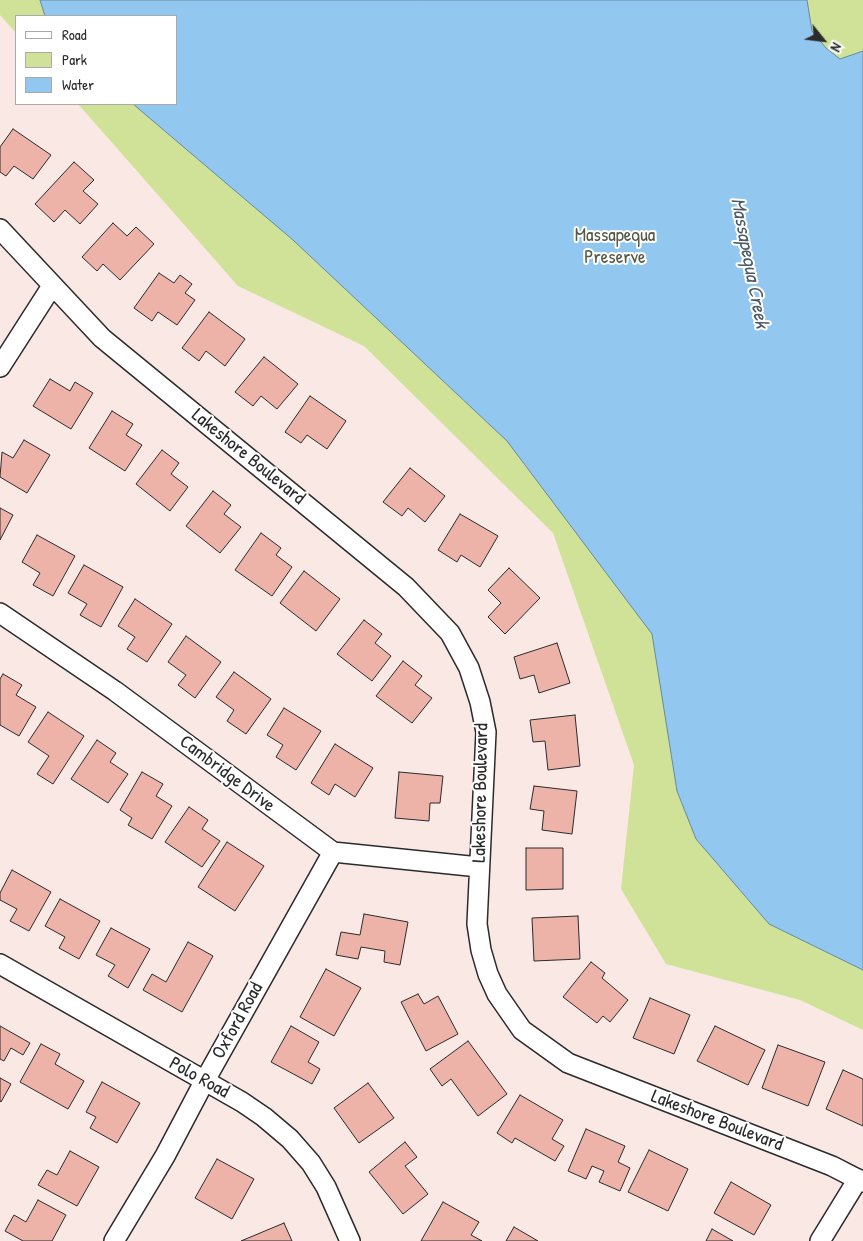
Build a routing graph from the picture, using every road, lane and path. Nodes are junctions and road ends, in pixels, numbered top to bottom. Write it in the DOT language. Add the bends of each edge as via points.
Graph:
graph roads {
  1 [pos="0,229"];
  2 [pos="52,286"];
  3 [pos="0,367"];
  4 [pos="0,613"];
  5 [pos="332,852"];
  6 [pos="480,867"];
  7 [pos="0,964"];
  8 [pos="204,1082"];
  9 [pos="860,1180"];
  10 [pos="114,1241"];
  11 [pos="350,1241"];
  12 [pos="820,1241"];
  1 -- 2 [label="street, Lakeshore Boulevard"];
  2 -- 3 [label="street"];
  2 -- 6 [label="street, Lakeshore Boulevard" via="102,338 406,587 450,633 469,668 486,732"];
  4 -- 5 [label="street, Cambridge Drive" via="115,691"];
  5 -- 6 [label="street"];
  5 -- 8 [label="street, Oxford Road"];
  6 -- 9 [label="street, Lakeshore Boulevard" via="477,924 481,950 488,974 507,1011 522,1030 568,1063 832,1166"];
  7 -- 8 [label="street, Polo Road"];
  8 -- 10 [label="street, Oxford Road" via="165,1156"];
  8 -- 11 [label="street, Polo Road" via="242,1102 290,1139 326,1187"];
  9 -- 12 [label="street"];
}
